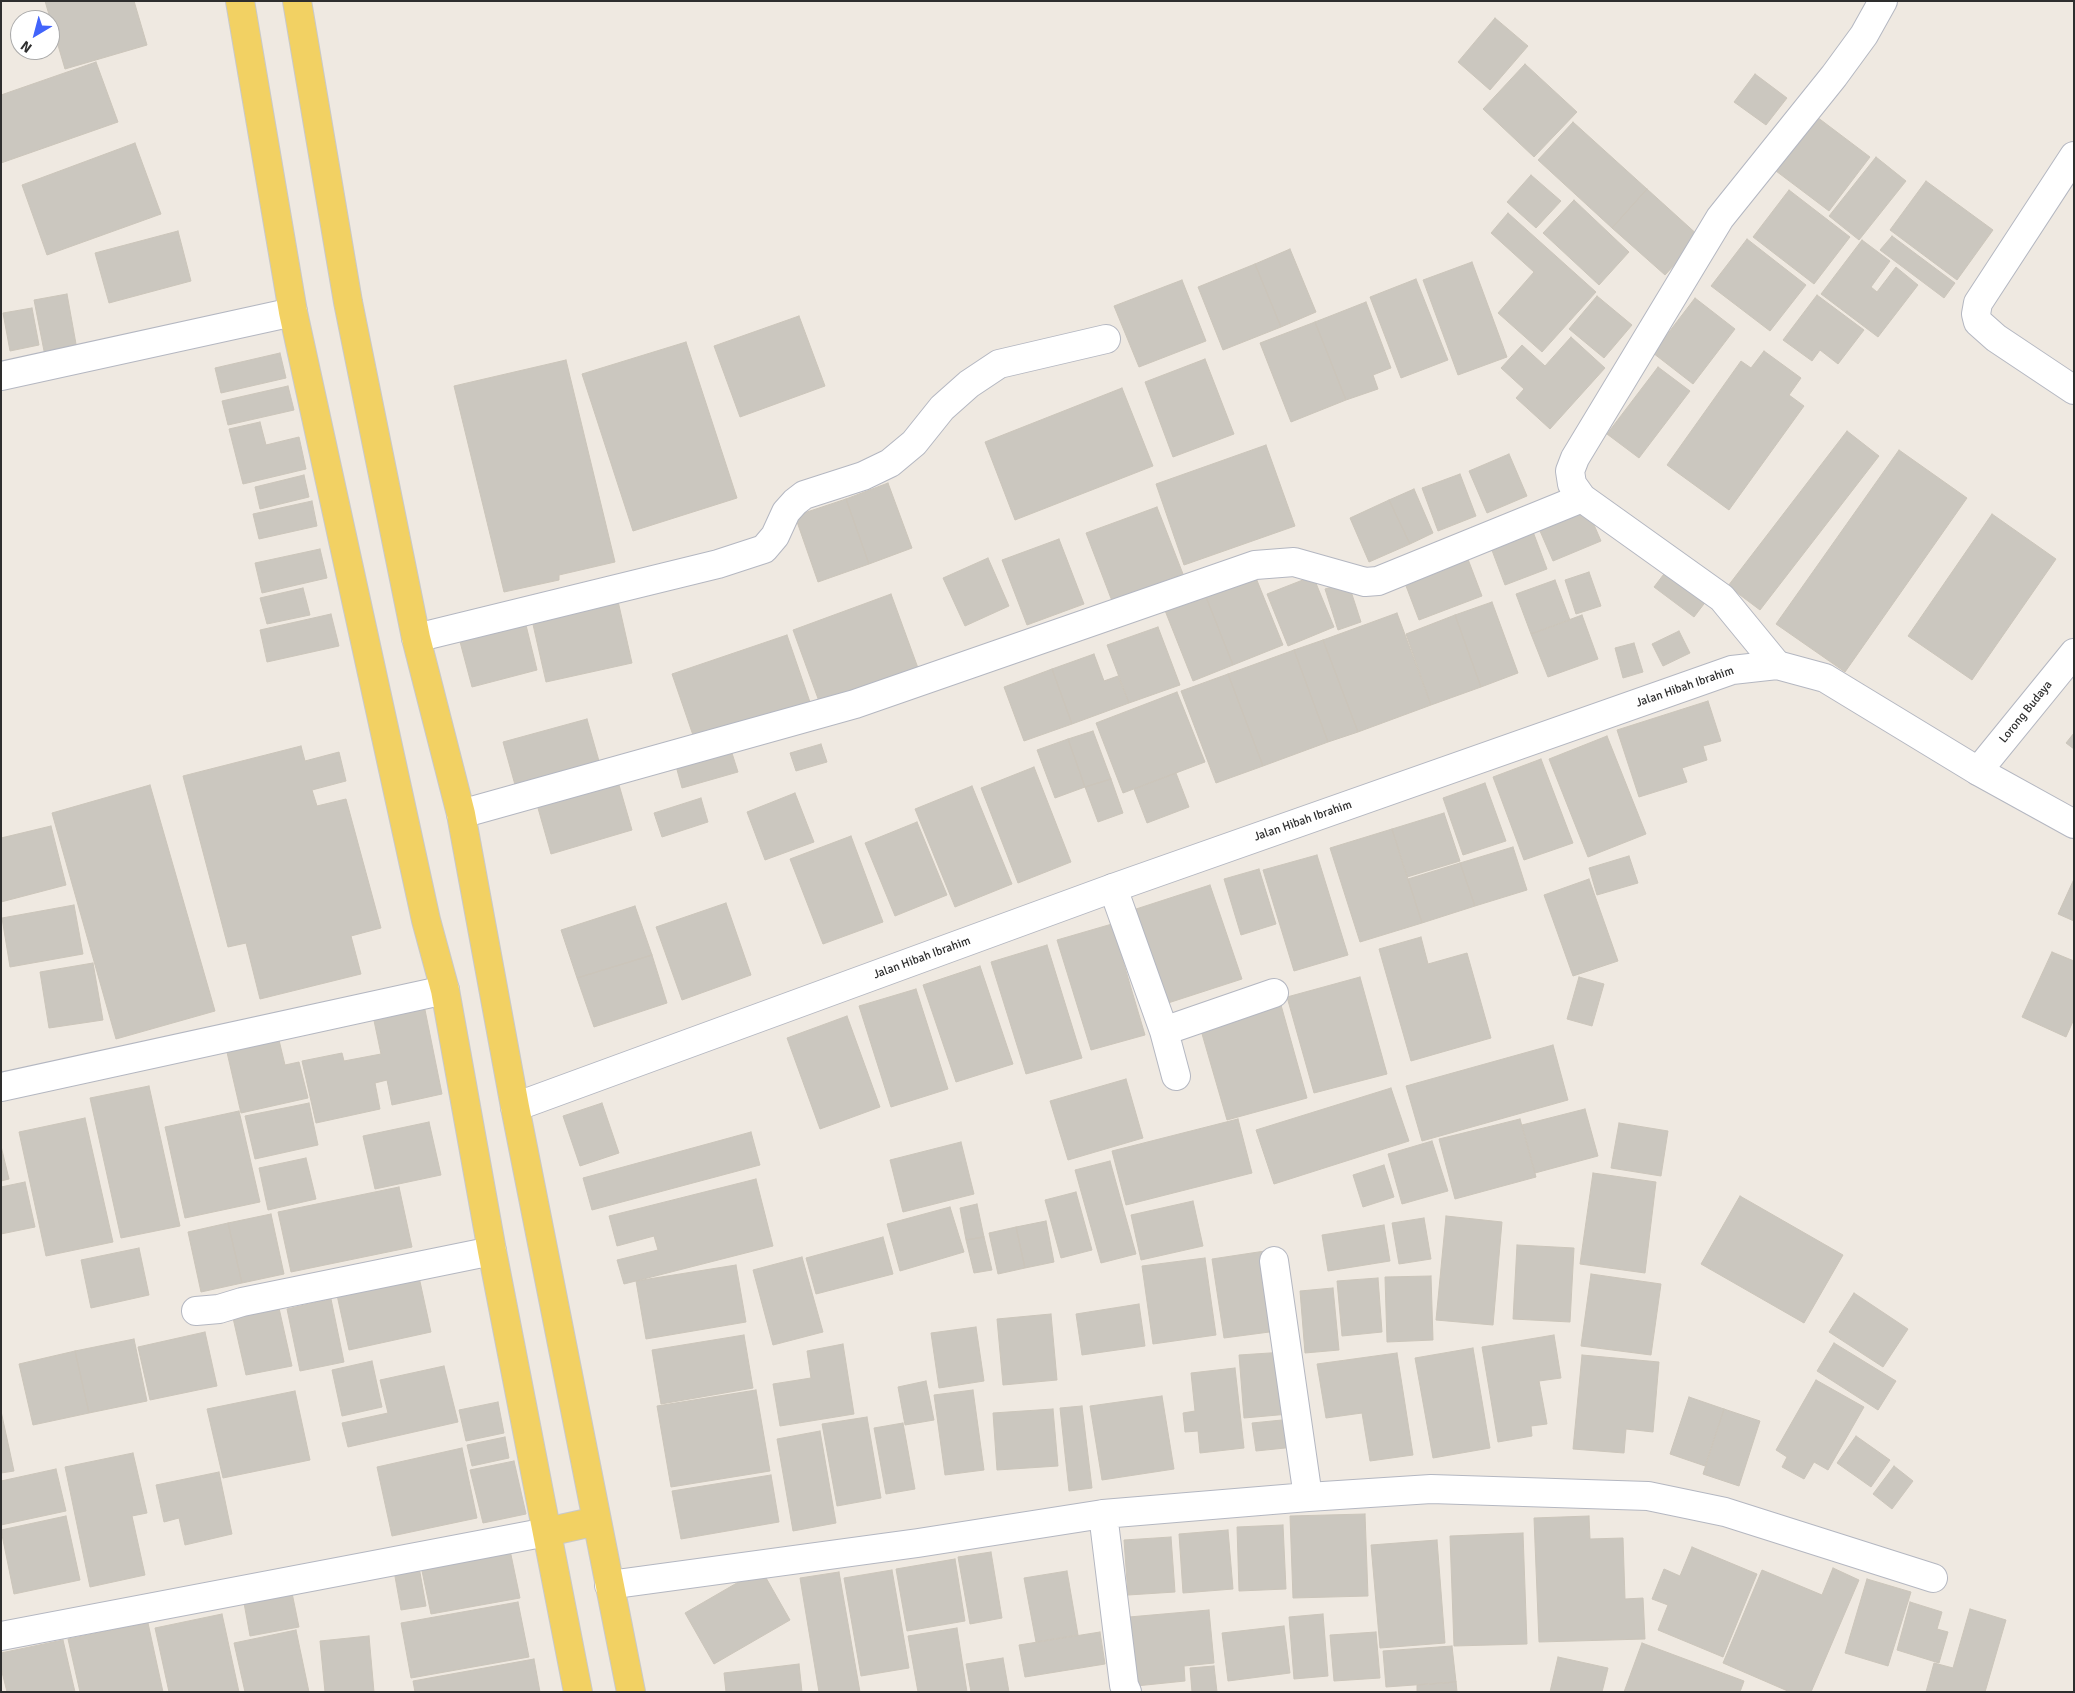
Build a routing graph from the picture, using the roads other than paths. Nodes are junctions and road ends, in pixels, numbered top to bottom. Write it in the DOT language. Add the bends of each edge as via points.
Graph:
graph roads {
  1 [pos="240,1"];
  2 [pos="297,1"];
  3 [pos="1882,1"];
  4 [pos="2074,156"];
  5 [pos="293,312"];
  6 [pos="1106,339"];
  7 [pos="1,376"];
  8 [pos="2074,390"];
  9 [pos="1582,498"];
  10 [pos="416,638"];
  11 [pos="2074,654"];
  12 [pos="1777,665"];
  13 [pos="1978,771"];
  14 [pos="461,814"];
  15 [pos="2074,824"];
  16 [pos="1113,888"];
  17 [pos="445,990"];
  18 [pos="1274,993"];
  19 [pos="1164,1031"];
  20 [pos="1176,1076"];
  21 [pos="1,1087"];
  22 [pos="515,1107"];
  23 [pos="492,1251"];
  24 [pos="1274,1261"];
  25 [pos="196,1311"];
  26 [pos="1308,1496"];
  27 [pos="1103,1514"];
  28 [pos="597,1521"];
  29 [pos="547,1532"];
  30 [pos="1933,1578"];
  31 [pos="609,1585"];
  32 [pos="1,1636"];
  33 [pos="578,1692"];
  34 [pos="631,1692"];
  35 [pos="1127,1692"];
  1 -- 5 [label="main road"];
  2 -- 10 [label="main road" via="348,302"];
  3 -- 9 [label="street" via="1864,35 1834,76 1720,218 1575,458 1570,471 1572,484"];
  4 -- 8 [label="street" via="1978,303 1976,314 1978,322 1996,338"];
  5 -- 7 [label="street"];
  5 -- 17 [label="main road" via="426,920"];
  6 -- 10 [label="street" via="999,364 942,408 914,443 890,463 863,476 804,494 786,512 775,536 764,549 718,564"];
  9 -- 12 [label="street" via="1722,598"];
  9 -- 14 [label="street" via="1378,580 1365,582 1294,562 1255,564 855,704"];
  10 -- 14 [label="main road"];
  11 -- 13 [label="street, Lorong Budaya"];
  12 -- 13 [label="street, Jalan Hibah Ibrahim" via="1825,678"];
  12 -- 16 [label="street, Jalan Hibah Ibrahim" via="1732,670"];
  13 -- 15 [label="street, Jalan Hibah Ibrahim"];
  14 -- 22 [label="main road"];
  16 -- 19 [label="street"];
  16 -- 22 [label="street, Jalan Hibah Ibrahim"];
  17 -- 21 [label="street"];
  17 -- 23 [label="main road"];
  18 -- 19 [label="street"];
  19 -- 20 [label="street"];
  22 -- 28 [label="main road"];
  23 -- 25 [label="street" via="219,1309"];
  23 -- 29 [label="main road"];
  24 -- 26 [label="street"];
  26 -- 27 [label="street"];
  26 -- 30 [label="street" via="1431,1490 1648,1496 1724,1512"];
  27 -- 31 [label="street"];
  27 -- 35 [label="street"];
  28 -- 29 [label="main road"];
  28 -- 31 [label="main road"];
  29 -- 32 [label="street"];
  29 -- 33 [label="main road"];
  31 -- 34 [label="main road"];
}
